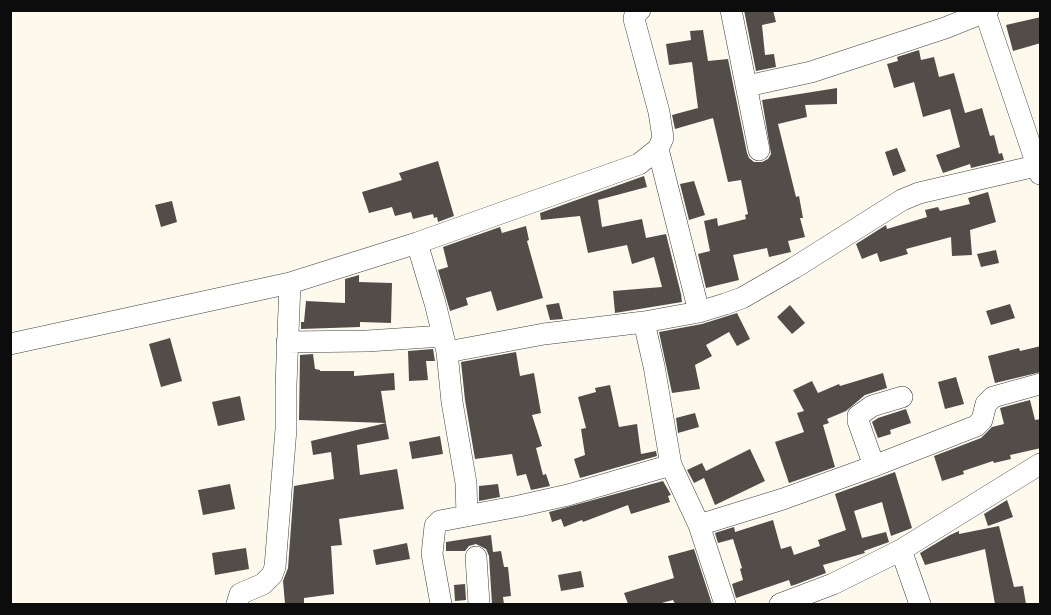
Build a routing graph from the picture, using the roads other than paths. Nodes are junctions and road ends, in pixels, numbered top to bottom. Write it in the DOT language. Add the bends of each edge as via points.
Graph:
graph roads {
  1 [pos="640,10"];
  2 [pos="731,10"];
  3 [pos="986,11"];
  4 [pos="747,86"];
  5 [pos="658,148"];
  6 [pos="759,150"];
  7 [pos="1040,169"];
  8 [pos="417,243"];
  9 [pos="291,283"];
  10 [pos="699,312"];
  11 [pos="644,322"];
  12 [pos="287,342"];
  13 [pos="10,344"];
  14 [pos="445,344"];
  15 [pos="1041,384"];
  16 [pos="902,397"];
  17 [pos="1041,464"];
  18 [pos="670,465"];
  19 [pos="874,466"];
  20 [pos="467,516"];
  21 [pos="699,525"];
  22 [pos="901,550"];
  23 [pos="476,557"];
  24 [pos="237,604"];
  25 [pos="441,604"];
  26 [pos="479,604"];
  27 [pos="725,604"];
  28 [pos="780,604"];
  29 [pos="920,604"];
  1 -- 5 [label="street" via="634,20 662,128"];
  2 -- 4 [label="street"];
  3 -- 4 [label="street" via="812,72"];
  3 -- 7 [label="street"];
  4 -- 6 [label="street"];
  5 -- 8 [label="street" via="639,164"];
  5 -- 10 [label="street"];
  7 -- 10 [label="street" via="919,193 902,200 762,287"];
  8 -- 9 [label="street"];
  8 -- 14 [label="street"];
  9 -- 12 [label="street"];
  9 -- 13 [label="street"];
  10 -- 11 [label="street"];
  11 -- 14 [label="street"];
  11 -- 18 [label="street"];
  12 -- 14 [label="street"];
  12 -- 24 [label="street" via="286,429 275,567 263,584 240,594"];
  14 -- 20 [label="street" via="466,483"];
  15 -- 19 [label="street" via="993,397 976,426"];
  16 -- 19 [label="street" via="872,406 858,416"];
  17 -- 22 [label="street"];
  18 -- 20 [label="street" via="568,495"];
  18 -- 21 [label="street"];
  19 -- 21 [label="street"];
  20 -- 25 [label="street" via="436,524 432,554"];
  21 -- 27 [label="street"];
  22 -- 28 [label="street" via="833,584"];
  22 -- 29 [label="street"];
  23 -- 26 [label="street"];
}
